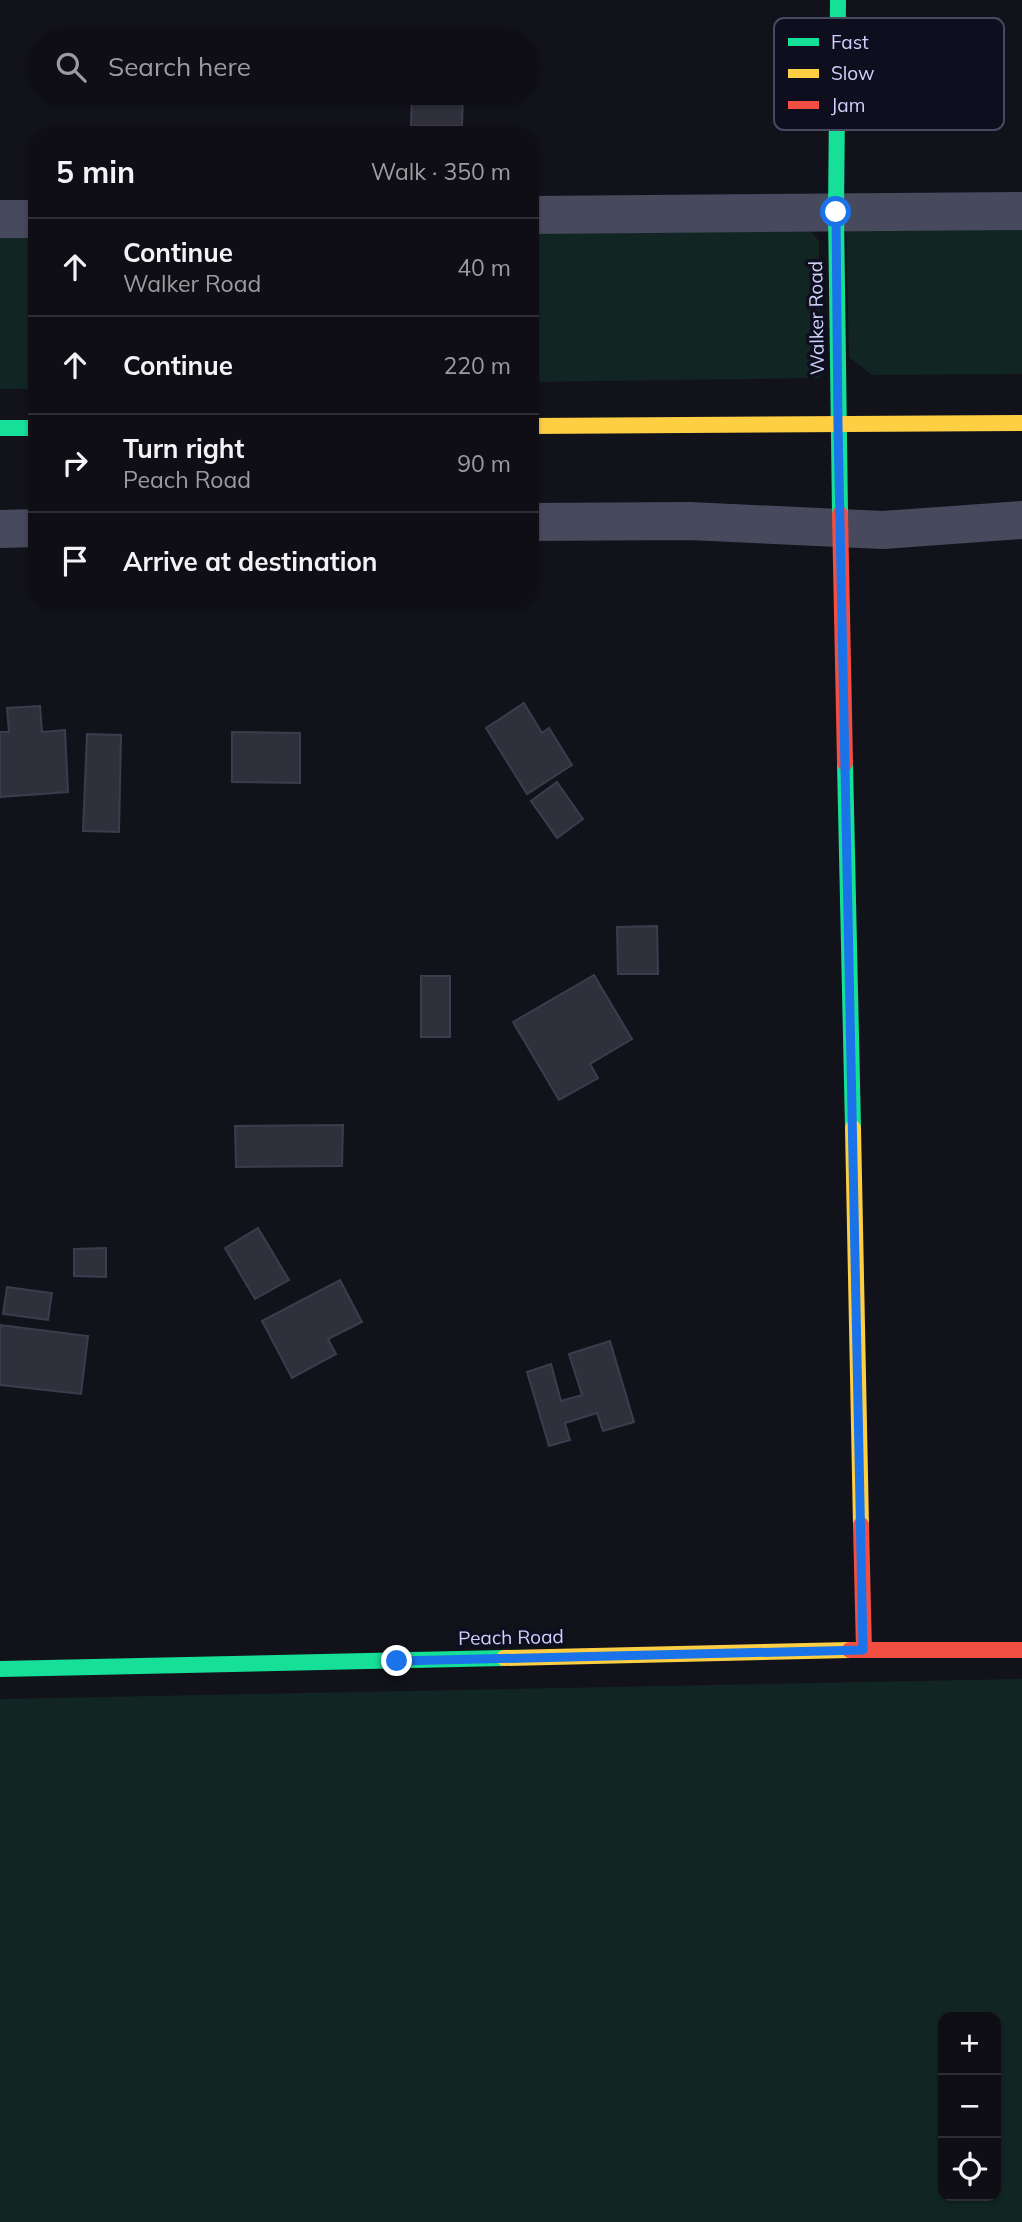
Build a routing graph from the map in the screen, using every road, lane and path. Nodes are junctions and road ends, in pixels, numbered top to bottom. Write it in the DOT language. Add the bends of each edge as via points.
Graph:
graph roads {
  1 [pos="838,0"];
  2 [pos="838,18"];
  3 [pos="837,130"];
  4 [pos="1022,211"];
  5 [pos="836,212"];
  6 [pos="539,215"];
  7 [pos="0,219"];
  8 [pos="28,219"];
  9 [pos="1022,423"];
  10 [pos="838,425"];
  11 [pos="539,426"];
  12 [pos="0,428"];
  13 [pos="28,428"];
  14 [pos="1022,520"];
  15 [pos="539,522"];
  16 [pos="28,528"];
  17 [pos="0,529"];
  18 [pos="840,529"];
  19 [pos="863,1650"];
  20 [pos="1022,1650"];
  21 [pos="0,1669"];
  1 -- 2 [label="main road, Walker Road"];
  3 -- 5 [label="main road, Walker Road"];
  4 -- 5 [label="street"];
  5 -- 6 [label="street"];
  5 -- 10 [label="main road, Walker Road"];
  7 -- 8 [label="street"];
  9 -- 10 [label="main road"];
  10 -- 11 [label="main road"];
  10 -- 18 [label="main road, Walker Road"];
  12 -- 13 [label="main road"];
  14 -- 18 [label="street"];
  15 -- 18 [label="street" via="689,520"];
  16 -- 17 [label="street"];
  18 -- 19 [label="main road, Walker Road"];
  19 -- 20 [label="main road, Peach Road"];
  19 -- 21 [label="main road, Peach Road"];
}
